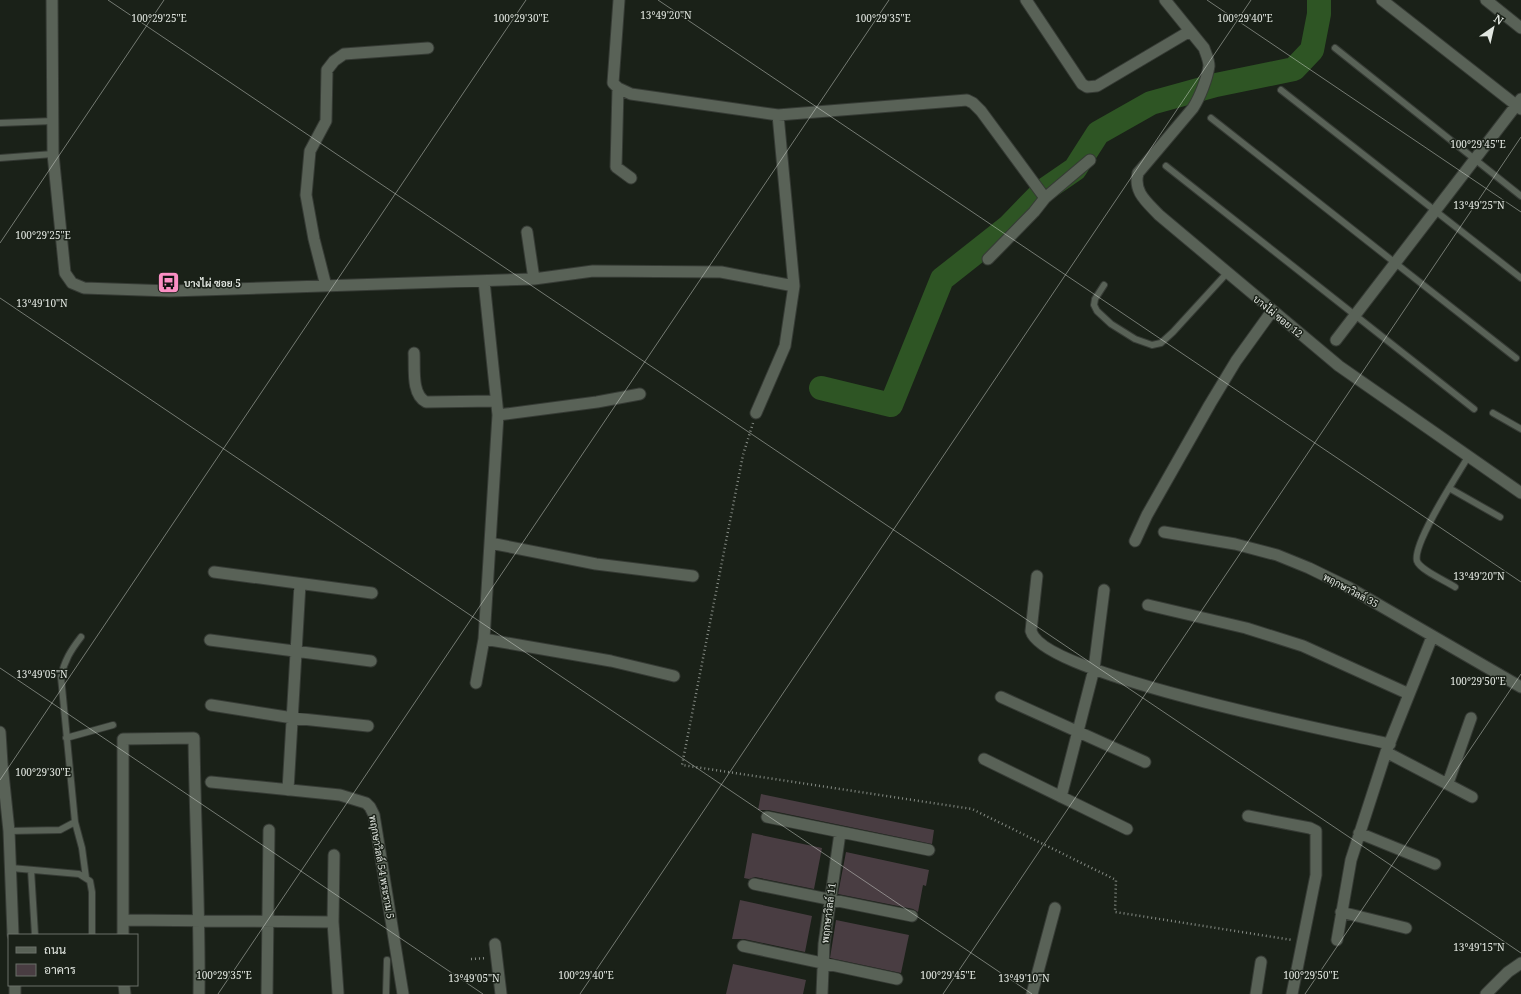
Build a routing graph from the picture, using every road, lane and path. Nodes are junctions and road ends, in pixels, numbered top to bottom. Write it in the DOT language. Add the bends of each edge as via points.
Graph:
graph roads {
  1 [pos="52,0"];
  2 [pos="619,0"];
  3 [pos="1026,0"];
  4 [pos="1165,0"];
  5 [pos="1382,0"];
  6 [pos="1486,0"];
  7 [pos="1521,28"];
  8 [pos="1190,31"];
  9 [pos="428,48"];
  10 [pos="1334,48"];
  11 [pos="618,88"];
  12 [pos="1281,90"];
  13 [pos="1519,105"];
  14 [pos="778,115"];
  15 [pos="1211,118"];
  16 [pos="53,121"];
  17 [pos="0,123"];
  18 [pos="53,154"];
  19 [pos="0,158"];
  20 [pos="1090,160"];
  21 [pos="1474,160"];
  22 [pos="1166,166"];
  23 [pos="631,178"];
  24 [pos="1044,196"];
  25 [pos="1521,196"];
  26 [pos="1434,211"];
  27 [pos="527,232"];
  28 [pos="988,259"];
  29 [pos="1395,262"];
  30 [pos="1227,273"];
  31 [pos="1521,278"];
  32 [pos="534,279"];
  33 [pos="484,281"];
  34 [pos="1104,285"];
  35 [pos="326,286"];
  36 [pos="794,286"];
  37 [pos="1272,311"];
  38 [pos="1355,314"];
  39 [pos="1336,340"];
  40 [pos="414,353"];
  41 [pos="1516,358"];
  42 [pos="640,394"];
  43 [pos="495,401"];
  44 [pos="1474,409"];
  45 [pos="756,413"];
  46 [pos="1493,413"];
  47 [pos="498,415"];
  48 [pos="1521,429"];
  49 [pos="1468,457"];
  50 [pos="1450,488"];
  51 [pos="1521,493"];
  52 [pos="1500,517"];
  53 [pos="1164,532"];
  54 [pos="1135,541"];
  55 [pos="490,543"];
  56 [pos="214,572"];
  57 [pos="694,576"];
  58 [pos="1037,576"];
  59 [pos="300,584"];
  60 [pos="1455,587"];
  61 [pos="1104,590"];
  62 [pos="372,594"];
  63 [pos="1148,605"];
  64 [pos="81,637"];
  65 [pos="1432,637"];
  66 [pos="484,639"];
  67 [pos="210,640"];
  68 [pos="296,650"];
  69 [pos="371,661"];
  70 [pos="1094,669"];
  71 [pos="674,676"];
  72 [pos="476,683"];
  73 [pos="1521,687"];
  74 [pos="1410,694"];
  75 [pos="1001,697"];
  76 [pos="211,705"];
  77 [pos="293,718"];
  78 [pos="1471,718"];
  79 [pos="113,725"];
  80 [pos="368,726"];
  81 [pos="0,732"];
  82 [pos="1078,732"];
  83 [pos="66,738"];
  84 [pos="1388,748"];
  85 [pos="984,759"];
  86 [pos="1145,762"];
  87 [pos="1,765"];
  88 [pos="211,782"];
  89 [pos="1448,784"];
  90 [pos="288,790"];
  91 [pos="1061,797"];
  92 [pos="1472,797"];
  93 [pos="1248,816"];
  94 [pos="767,817"];
  95 [pos="75,822"];
  96 [pos="1127,829"];
  97 [pos="269,830"];
  98 [pos="10,831"];
  99 [pos="840,833"];
  100 [pos="1359,833"];
  101 [pos="929,850"];
  102 [pos="334,855"];
  103 [pos="1435,864"];
  104 [pos="11,868"];
  105 [pos="31,870"];
  106 [pos="86,878"];
  107 [pos="754,884"];
  108 [pos="829,898"];
  109 [pos="1055,908"];
  110 [pos="1341,912"];
  111 [pos="912,916"];
  112 [pos="123,920"];
  113 [pos="200,922"];
  114 [pos="267,922"];
  115 [pos="333,922"];
  116 [pos="1406,928"];
  117 [pos="13,934"];
  118 [pos="35,934"];
  119 [pos="92,934"];
  120 [pos="123,934"];
  121 [pos="1337,940"];
  122 [pos="1302,941"];
  123 [pos="495,944"];
  124 [pos="743,946"];
  125 [pos="387,960"];
  126 [pos="1262,962"];
  127 [pos="1521,963"];
  128 [pos="823,964"];
  129 [pos="897,979"];
  130 [pos="338,993"];
  131 [pos="199,994"];
  132 [pos="267,994"];
  133 [pos="386,994"];
  134 [pos="403,994"];
  135 [pos="501,994"];
  136 [pos="822,994"];
  137 [pos="1032,994"];
  138 [pos="1256,994"];
  139 [pos="1292,994"];
  140 [pos="1486,994"];
  1 -- 16 [label="street"];
  2 -- 11 [label="street" via="613,76 613,83"];
  3 -- 8 [label="street" via="1086,87 1097,86"];
  4 -- 8 [label="street"];
  5 -- 13 [label="street"];
  6 -- 7 [label="street"];
  8 -- 30 [label="street, บางไผ่ ซอย 12" via="1208,57 1209,66 1198,100 1138,173 1137,190 1159,215"];
  9 -- 35 [label="street" via="344,54 327,70 326,121 310,151 306,195"];
  10 -- 21 [label="lane"];
  11 -- 14 [label="street" via="631,94"];
  11 -- 23 [label="street" via="616,167"];
  12 -- 26 [label="lane"];
  13 -- 21 [label="street"];
  14 -- 24 [label="street" via="967,100 981,110"];
  14 -- 36 [label="street"];
  15 -- 29 [label="lane"];
  16 -- 17 [label="lane"];
  16 -- 18 [label="street"];
  18 -- 19 [label="lane"];
  18 -- 35 [label="street" via="65,273 72,283 84,288 170,290"];
  20 -- 24 [label="street"];
  21 -- 25 [label="lane"];
  21 -- 26 [label="street"];
  22 -- 38 [label="lane"];
  24 -- 28 [label="street" via="1034,212"];
  26 -- 29 [label="street"];
  26 -- 31 [label="lane"];
  27 -- 32 [label="street"];
  29 -- 38 [label="street"];
  29 -- 41 [label="lane"];
  30 -- 34 [label="lane" via="1173,332 1160,343 1152,345 1135,339 1111,324 1097,311 1095,299"];
  30 -- 37 [label="street, บางไผ่ ซอย 12"];
  32 -- 33 [label="street"];
  32 -- 36 [label="street" via="593,270 721,272"];
  33 -- 35 [label="street"];
  33 -- 43 [label="street"];
  36 -- 45 [label="street" via="785,346"];
  37 -- 49 [label="street, บางไผ่ ซอย 12" via="1339,366"];
  37 -- 54 [label="street" via="1236,361 1210,404"];
  38 -- 39 [label="street"];
  38 -- 44 [label="lane"];
  40 -- 43 [label="street" via="416,391 420,399 426,402"];
  42 -- 47 [label="street"];
  43 -- 47 [label="street"];
  45 -- 122 [label="path" via="743,455 682,765 972,809 1116,880 1115,912"];
  46 -- 48 [label="lane"];
  47 -- 55 [label="street"];
  49 -- 50 [label="lane"];
  49 -- 51 [label="street, บางไผ่ ซอย 12"];
  50 -- 52 [label="lane"];
  50 -- 60 [label="lane" via="1430,520 1416,552 1421,567"];
  53 -- 65 [label="street, พฤกษาวิลล์ 35" via="1235,544 1277,555 1348,587"];
  55 -- 57 [label="street" via="596,564"];
  55 -- 66 [label="street"];
  56 -- 59 [label="street"];
  58 -- 70 [label="street" via="1031,631 1033,636 1049,650"];
  59 -- 62 [label="street"];
  59 -- 68 [label="street"];
  61 -- 70 [label="street"];
  63 -- 74 [label="street" via="1246,628 1303,646"];
  64 -- 83 [label="lane" via="64,663 61,677"];
  65 -- 73 [label="street, พฤกษาวิลล์ 35"];
  65 -- 74 [label="street"];
  66 -- 71 [label="street" via="611,661"];
  66 -- 72 [label="street"];
  67 -- 68 [label="street"];
  68 -- 69 [label="street"];
  68 -- 77 [label="street"];
  70 -- 82 [label="street"];
  70 -- 84 [label="street" via="1174,694"];
  74 -- 84 [label="street"];
  75 -- 82 [label="street"];
  76 -- 77 [label="street"];
  77 -- 80 [label="street"];
  77 -- 90 [label="street"];
  78 -- 89 [label="street"];
  79 -- 83 [label="lane"];
  81 -- 87 [label="street"];
  82 -- 86 [label="street"];
  82 -- 91 [label="street"];
  83 -- 95 [label="lane"];
  84 -- 89 [label="street"];
  84 -- 100 [label="street"];
  85 -- 91 [label="street"];
  87 -- 98 [label="street"];
  88 -- 90 [label="street, พฤกษาวิลล์ 54 พระราม 5"];
  89 -- 92 [label="street"];
  90 -- 134 [label="street, พฤกษาวิลล์ 54 พระราม 5" via="340,796 366,803 374,814"];
  91 -- 96 [label="street"];
  93 -- 122 [label="street" via="1316,831 1316,875"];
  94 -- 99 [label="street"];
  95 -- 98 [label="lane" via="60,830"];
  95 -- 106 [label="lane"];
  97 -- 114 [label="street"];
  98 -- 104 [label="street"];
  99 -- 101 [label="street"];
  99 -- 108 [label="street, พฤกษาวิลล์ 11"];
  100 -- 103 [label="street"];
  100 -- 110 [label="street" via="1347,874"];
  102 -- 115 [label="street"];
  104 -- 105 [label="lane"];
  104 -- 117 [label="street"];
  105 -- 106 [label="lane" via="79,874"];
  105 -- 118 [label="lane"];
  106 -- 119 [label="lane" via="90,881 92,892"];
  107 -- 108 [label="street"];
  108 -- 111 [label="street"];
  108 -- 128 [label="street, พฤกษาวิลล์ 11"];
  109 -- 137 [label="street"];
  110 -- 116 [label="street"];
  110 -- 121 [label="street"];
  112 -- 113 [label="street"];
  112 -- 113 [label="street" via="122,739 194,738"];
  112 -- 120 [label="street"];
  113 -- 114 [label="street"];
  113 -- 131 [label="street"];
  114 -- 115 [label="street"];
  114 -- 132 [label="street"];
  115 -- 130 [label="street"];
  122 -- 139 [label="street"];
  123 -- 135 [label="street"];
  124 -- 128 [label="street"];
  125 -- 133 [label="lane"];
  126 -- 138 [label="street"];
  127 -- 140 [label="street"];
  128 -- 129 [label="street"];
  128 -- 136 [label="street, พฤกษาวิลล์ 11"];
}
